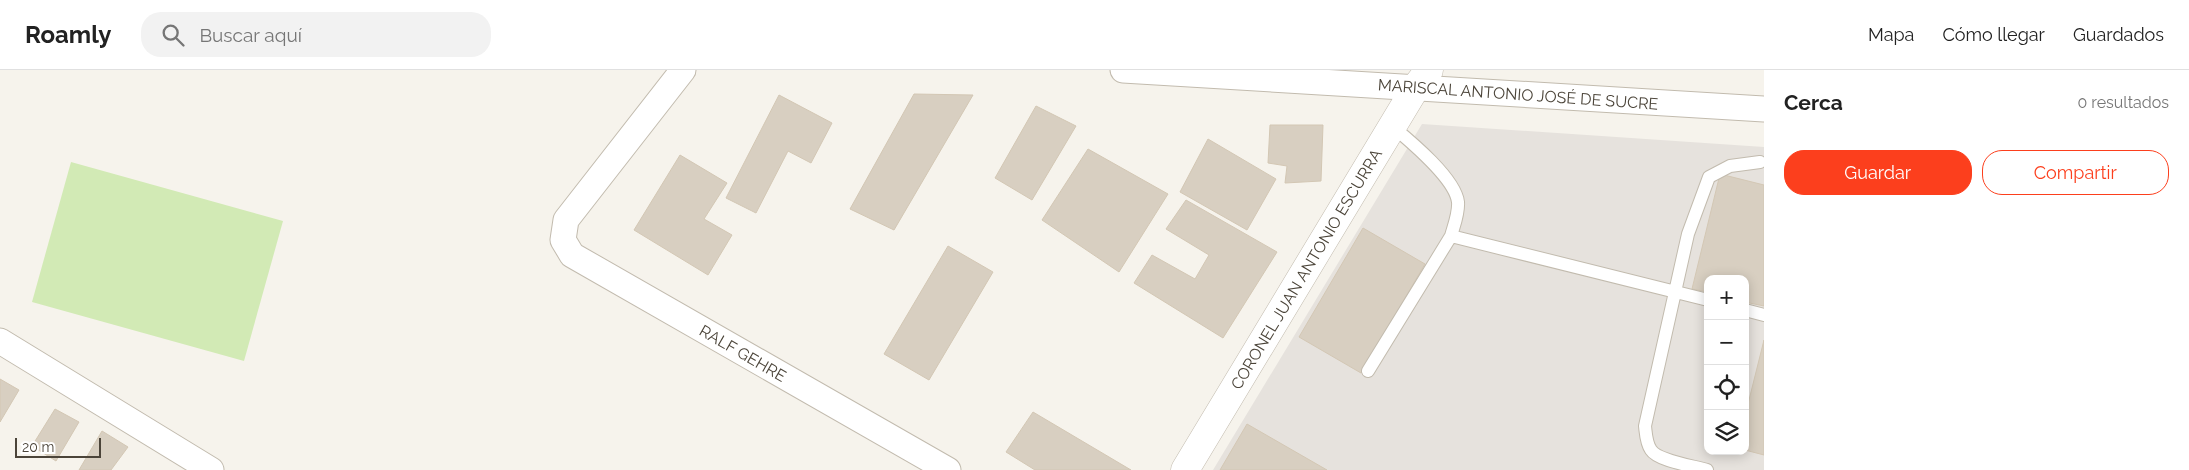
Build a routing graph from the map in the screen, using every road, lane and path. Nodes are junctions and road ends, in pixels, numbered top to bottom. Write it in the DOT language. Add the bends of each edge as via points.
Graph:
graph roads {
  1 [pos="683,70"];
  2 [pos="1123,70"];
  3 [pos="1422,79"];
  4 [pos="1764,109"];
  5 [pos="1392,126"];
  6 [pos="1760,162"];
  7 [pos="1451,236"];
  8 [pos="1674,292"];
  9 [pos="1704,299"];
  10 [pos="1749,311"];
  11 [pos="1764,315"];
  12 [pos="0,341"];
  13 [pos="1368,371"];
  14 [pos="211,470"];
  15 [pos="948,470"];
  16 [pos="1184,470"];
  17 [pos="1707,470"];
  1 -- 15 [label="street, RALF GEHRE" via="566,220 563,240 572,255"];
  2 -- 3 [label="street, MARISCAL ANTONIO JOSÉ DE SUCRE"];
  3 -- 4 [label="street, MARISCAL ANTONIO JOSÉ DE SUCRE"];
  3 -- 5 [label="street, CORONEL JUAN ANTONIO ESCURRA"];
  5 -- 7 [label="lane" via="1422,151 1450,185 1458,201"];
  5 -- 16 [label="street, CORONEL JUAN ANTONIO ESCURRA"];
  6 -- 8 [label="lane" via="1730,166 1709,177 1688,234"];
  7 -- 8 [label="lane"];
  7 -- 13 [label="lane"];
  8 -- 9 [label="lane"];
  8 -- 17 [label="lane" via="1645,426 1646,438 1651,451 1662,458"];
  10 -- 11 [label="lane"];
  12 -- 14 [label="street"];
}
